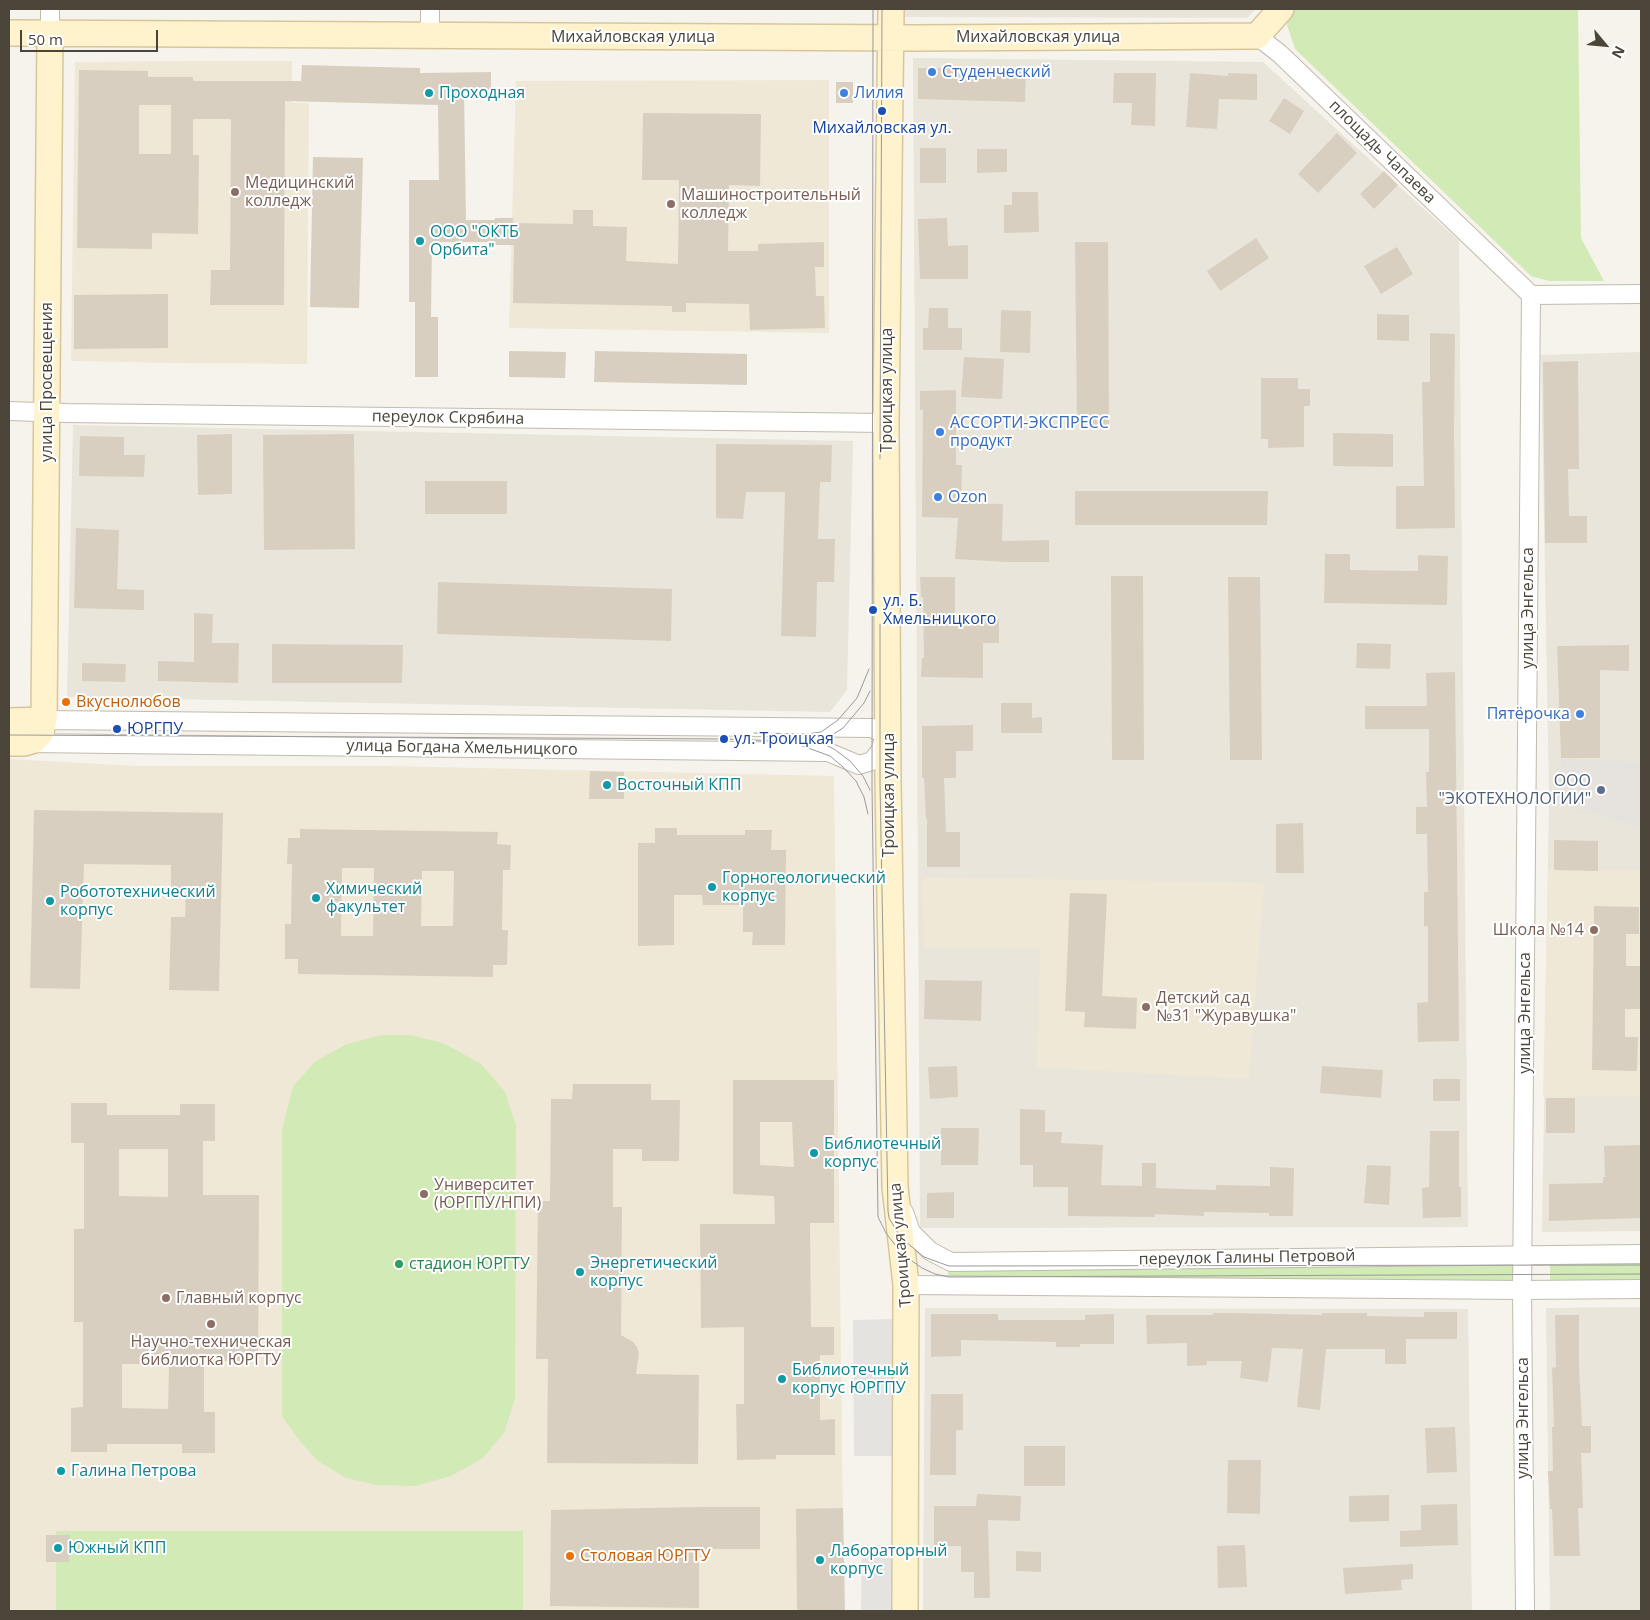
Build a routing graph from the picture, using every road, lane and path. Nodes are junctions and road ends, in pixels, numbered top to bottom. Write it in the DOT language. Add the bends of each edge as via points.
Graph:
graph roads {
  1 [pos="50,9"];
  2 [pos="430,9"];
  3 [pos="891,9"];
  4 [pos="1281,9"];
  5 [pos="9,33"];
  6 [pos="50,34"];
  7 [pos="1257,36"];
  8 [pos="430,37"];
  9 [pos="891,37"];
  10 [pos="1641,294"];
  11 [pos="1531,295"];
  12 [pos="9,410"];
  13 [pos="47,413"];
  14 [pos="886,423"];
  15 [pos="9,721"];
  16 [pos="882,731"];
  17 [pos="30,737"];
  18 [pos="895,1187"];
  19 [pos="1641,1254"];
  20 [pos="1523,1256"];
  21 [pos="906,1286"];
  22 [pos="1641,1289"];
  23 [pos="1522,1290"];
  24 [pos="905,1611"];
  25 [pos="1525,1611"];
  1 -- 6 [label="street, улица Просвещения"];
  2 -- 8 [label="street"];
  3 -- 9 [label="street, Троицкая улица"];
  4 -- 7 [label="street"];
  5 -- 6 [label="street, Михайловская улица"];
  6 -- 8 [label="street, Михайловская улица"];
  6 -- 13 [label="street, улица Просвещения"];
  7 -- 9 [label="street, Михайловская улица"];
  7 -- 11 [label="street, площадь Чапаева" via="1280,54"];
  8 -- 9 [label="street, Михайловская улица"];
  9 -- 14 [label="street, Троицкая улица"];
  10 -- 11 [label="street"];
  11 -- 20 [label="street, улица Энгельса"];
  12 -- 13 [label="street, переулок Скрябина"];
  13 -- 14 [label="street, переулок Скрябина"];
  13 -- 17 [label="street, улица Просвещения"];
  14 -- 16 [label="street, Троицкая улица"];
  15 -- 17 [label="street, улица Богдана Хмельницкого"];
  16 -- 17 [label="street, улица Богдана Хмельницкого"];
  16 -- 17 [label="street, улица Богдана Хмельницкого" via="880,751 872,762 859,765 828,752"];
  16 -- 18 [label="street, Троицкая улица" via="888,765"];
  18 -- 20 [label="street, переулок Галины Петровой" via="911,1232 930,1251 951,1262"];
  18 -- 21 [label="street, Троицкая улица"];
  19 -- 20 [label="street, переулок Галины Петровой"];
  20 -- 23 [label="street, улица Энгельса"];
  21 -- 23 [label="street, переулок Галины Петровой"];
  21 -- 24 [label="street, Троицкая улица"];
  22 -- 23 [label="street, переулок Галины Петровой"];
  23 -- 25 [label="street, улица Энгельса"];
}
